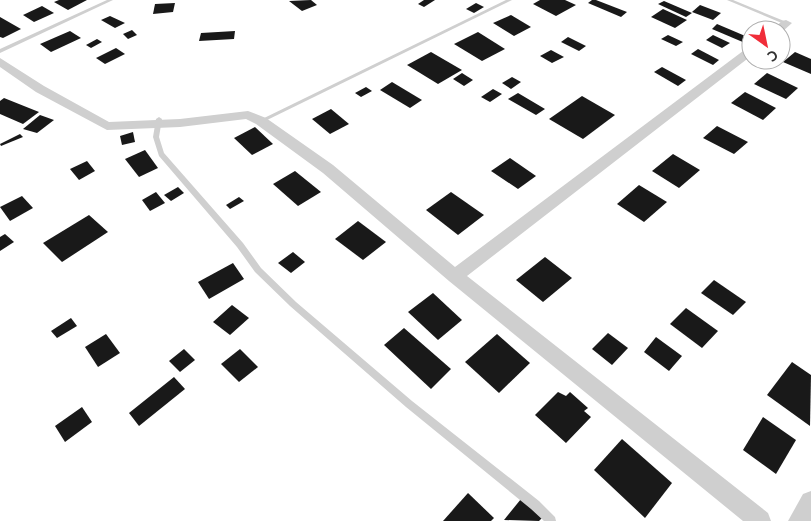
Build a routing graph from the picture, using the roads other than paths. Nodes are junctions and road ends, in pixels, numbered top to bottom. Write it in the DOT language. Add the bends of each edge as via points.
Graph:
graph roads {
  1 [pos="111,0"];
  2 [pos="510,0"];
  3 [pos="729,0"];
  4 [pos="768,20"];
  5 [pos="0,51"];
  6 [pos="741,58"];
  7 [pos="0,62"];
  8 [pos="262,121"];
  9 [pos="159,122"];
  10 [pos="455,276"];
  11 [pos="811,502"];
  12 [pos="551,521"];
  13 [pos="760,521"];
  14 [pos="799,521"];
  1 -- 5 [label="lane"];
  2 -- 8 [label="lane"];
  3 -- 4 [label="lane"];
  6 -- 10 [label="street"];
  7 -- 9 [label="street" via="40,89 107,126"];
  8 -- 9 [label="street" via="248,116 227,116"];
  8 -- 10 [label="street" via="328,169"];
  9 -- 12 [label="lane" via="156,137 161,154 258,270 350,354"];
  10 -- 13 [label="street"];
  11 -- 14 [label="street"];
}
